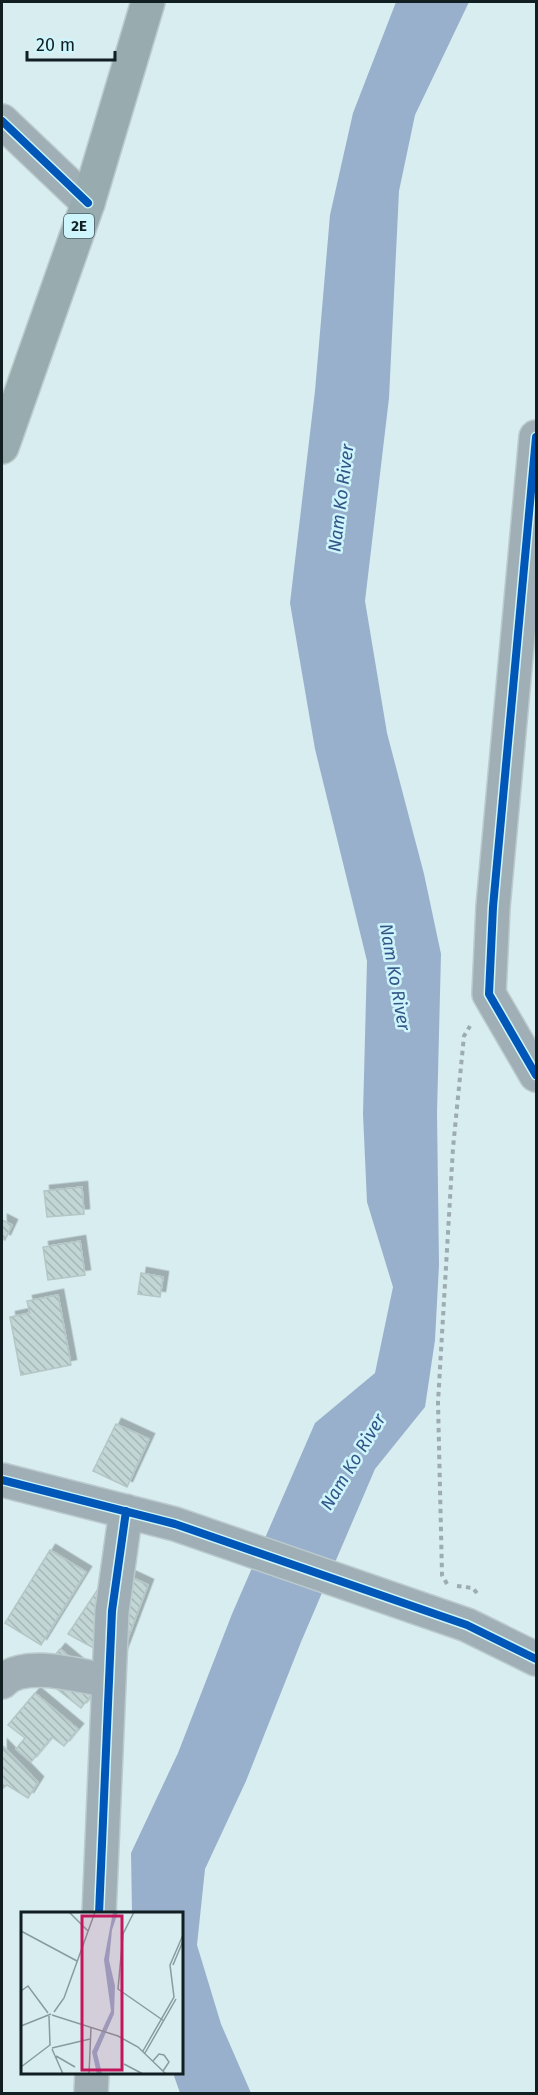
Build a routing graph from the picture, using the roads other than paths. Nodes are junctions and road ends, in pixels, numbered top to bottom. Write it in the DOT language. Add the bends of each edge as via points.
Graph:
graph roads {
  1 [pos="148,2"];
  2 [pos="2,121"];
  3 [pos="88,203"];
  4 [pos="537,436"];
  5 [pos="2,447"];
  6 [pos="537,1075"];
  7 [pos="2,1480"];
  8 [pos="126,1511"];
  9 [pos="537,1659"];
  10 [pos="109,1681"];
  11 [pos="2,1682"];
  12 [pos="99,1912"];
  13 [pos="92,2074"];
  14 [pos="91,2094"];
  1 -- 3 [label="highway, 2E"];
  2 -- 3 [label="street"];
  3 -- 5 [label="highway, 2E"];
  4 -- 6 [label="street" via="493,907 489,994"];
  7 -- 8 [label="street"];
  8 -- 9 [label="street" via="175,1524 474,1628"];
  8 -- 10 [label="street" via="112,1611"];
  10 -- 11 [label="street" via="32,1670 9,1674"];
  10 -- 12 [label="street"];
  13 -- 14 [label="street"];
}
